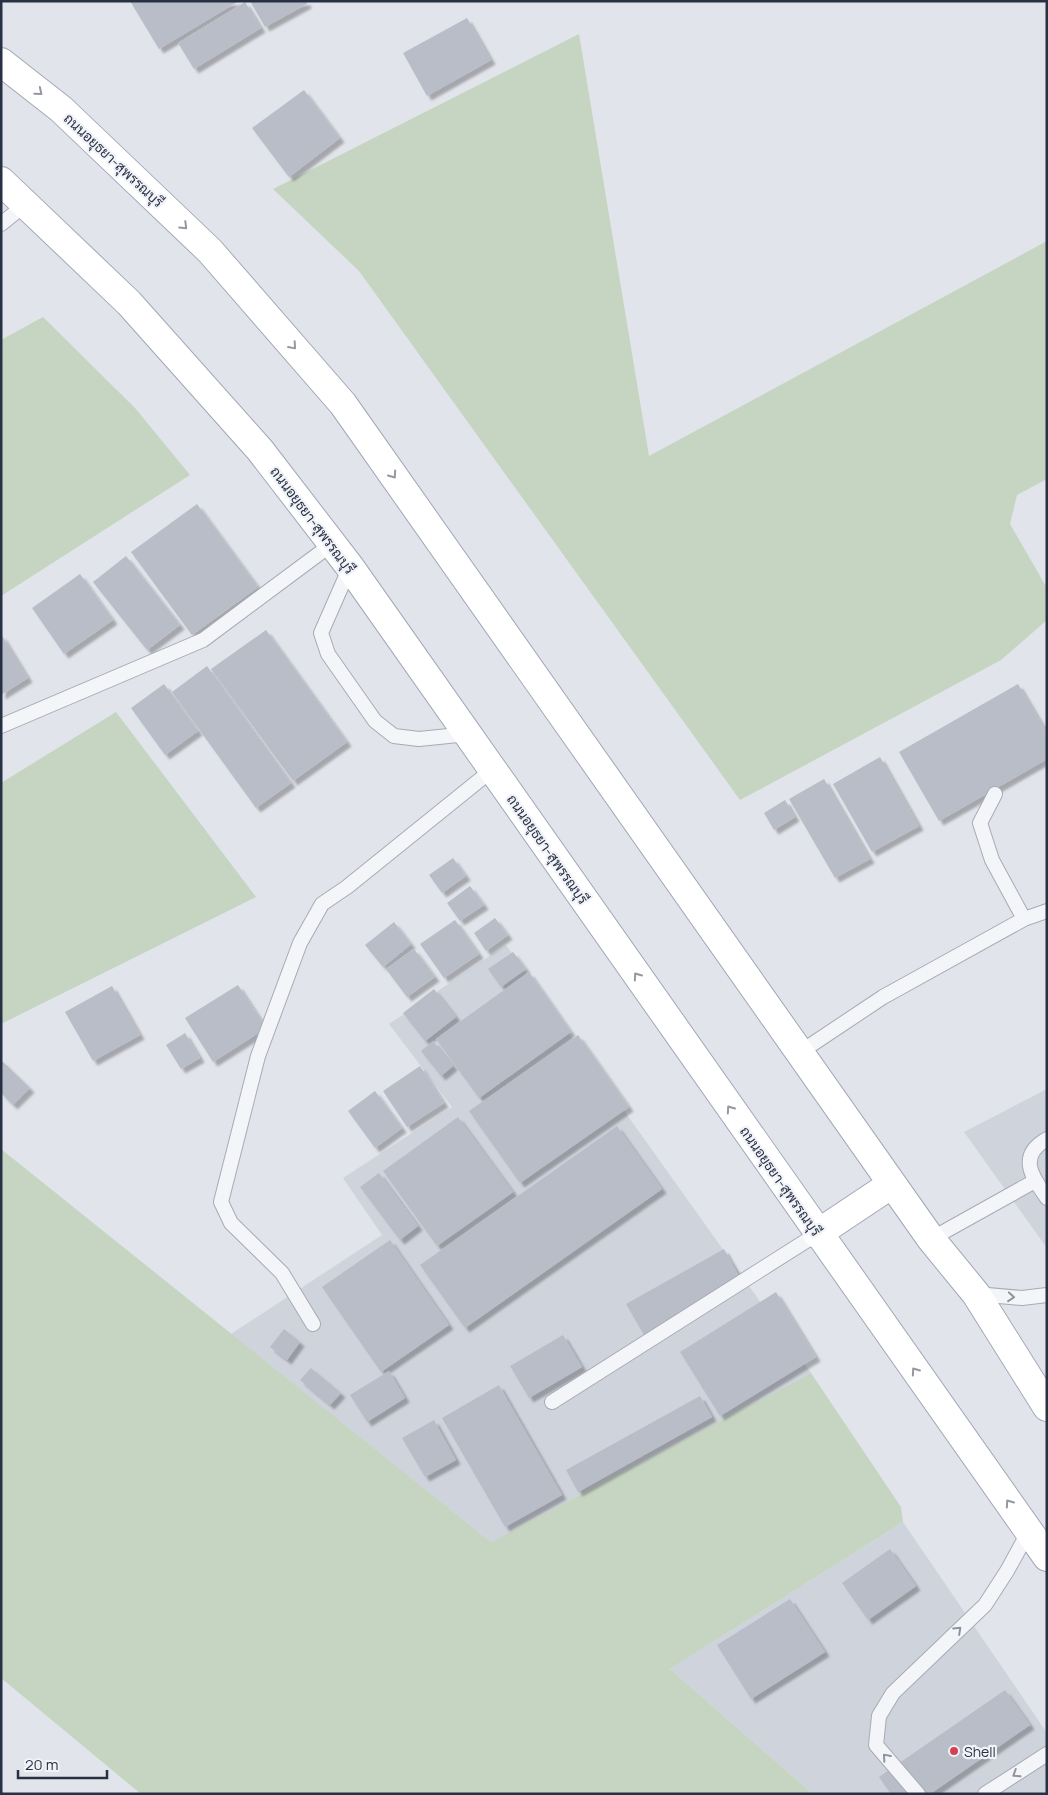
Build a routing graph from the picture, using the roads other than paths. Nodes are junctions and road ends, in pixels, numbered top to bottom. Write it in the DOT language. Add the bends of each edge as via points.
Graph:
graph roads {
  1 [pos="1,62"];
  2 [pos="1,181"];
  3 [pos="26,204"];
  4 [pos="1,224"];
  5 [pos="332,544"];
  6 [pos="350,567"];
  7 [pos="1,726"];
  8 [pos="468,734"];
  9 [pos="492,770"];
  10 [pos="995,794"];
  11 [pos="1047,911"];
  12 [pos="1024,919"];
  13 [pos="799,1053"];
  14 [pos="1047,1139"];
  15 [pos="1035,1181"];
  16 [pos="892,1184"];
  17 [pos="1047,1198"];
  18 [pos="817,1234"];
  19 [pos="931,1239"];
  20 [pos="976,1294"];
  21 [pos="1047,1295"];
  22 [pos="313,1324"];
  23 [pos="552,1402"];
  24 [pos="1047,1407"];
  25 [pos="1028,1531"];
  26 [pos="1047,1557"];
  27 [pos="1047,1754"];
  28 [pos="918,1794"];
  29 [pos="985,1794"];
  1 -- 13 [label="main road, ถนนอยุธยา-สุพรรณบุรี, one-way" via="61,109 210,251 343,404"];
  2 -- 3 [label="main road, ถนนอยุธยา-สุพรรณบุรี"];
  3 -- 4 [label="lane"];
  3 -- 5 [label="main road, ถนนอยุธยา-สุพรรณบุรี" via="129,303 260,450"];
  5 -- 6 [label="main road, ถนนอยุธยา-สุพรรณบุรี"];
  5 -- 7 [label="lane" via="203,640"];
  6 -- 8 [label="main road, ถนนอยุธยา-สุพรรณบุรี"];
  6 -- 8 [label="lane" via="321,633 328,654 375,721 394,736 419,740"];
  8 -- 9 [label="main road, ถนนอยุธยา-สุพรรณบุรี"];
  18 -- 9 [label="main road, ถนนอยุธยา-สุพรรณบุรี, one-way"];
  9 -- 22 [label="lane" via="322,904 300,943 258,1056 221,1202 231,1223 282,1273"];
  10 -- 12 [label="lane" via="980,823 992,860"];
  11 -- 12 [label="lane"];
  12 -- 13 [label="lane" via="883,997"];
  13 -- 16 [label="main road, ถนนอยุธยา-สุพรรณบุรี"];
  14 -- 15 [label="lane" via="1034,1150 1029,1163"];
  15 -- 17 [label="lane"];
  15 -- 19 [label="lane"];
  16 -- 18 [label="main road"];
  16 -- 19 [label="main road, ถนนอยุธยา-สุพรรณบุรี"];
  18 -- 23 [label="lane"];
  25 -- 18 [label="main road, ถนนอยุธยา-สุพรรณบุรี, one-way"];
  19 -- 20 [label="main road, ถนนอยุธยา-สุพรรณบุรี"];
  20 -- 21 [label="lane, one-way" via="1022,1298"];
  20 -- 24 [label="main road, ถนนอยุธยา-สุพรรณบุรี"];
  25 -- 26 [label="main road, ถนนอยุธยา-สุพรรณบุรี"];
  28 -- 25 [label="lane, one-way" via="876,1745 879,1716 893,1693 986,1605"];
  27 -- 29 [label="lane, one-way"];
}
